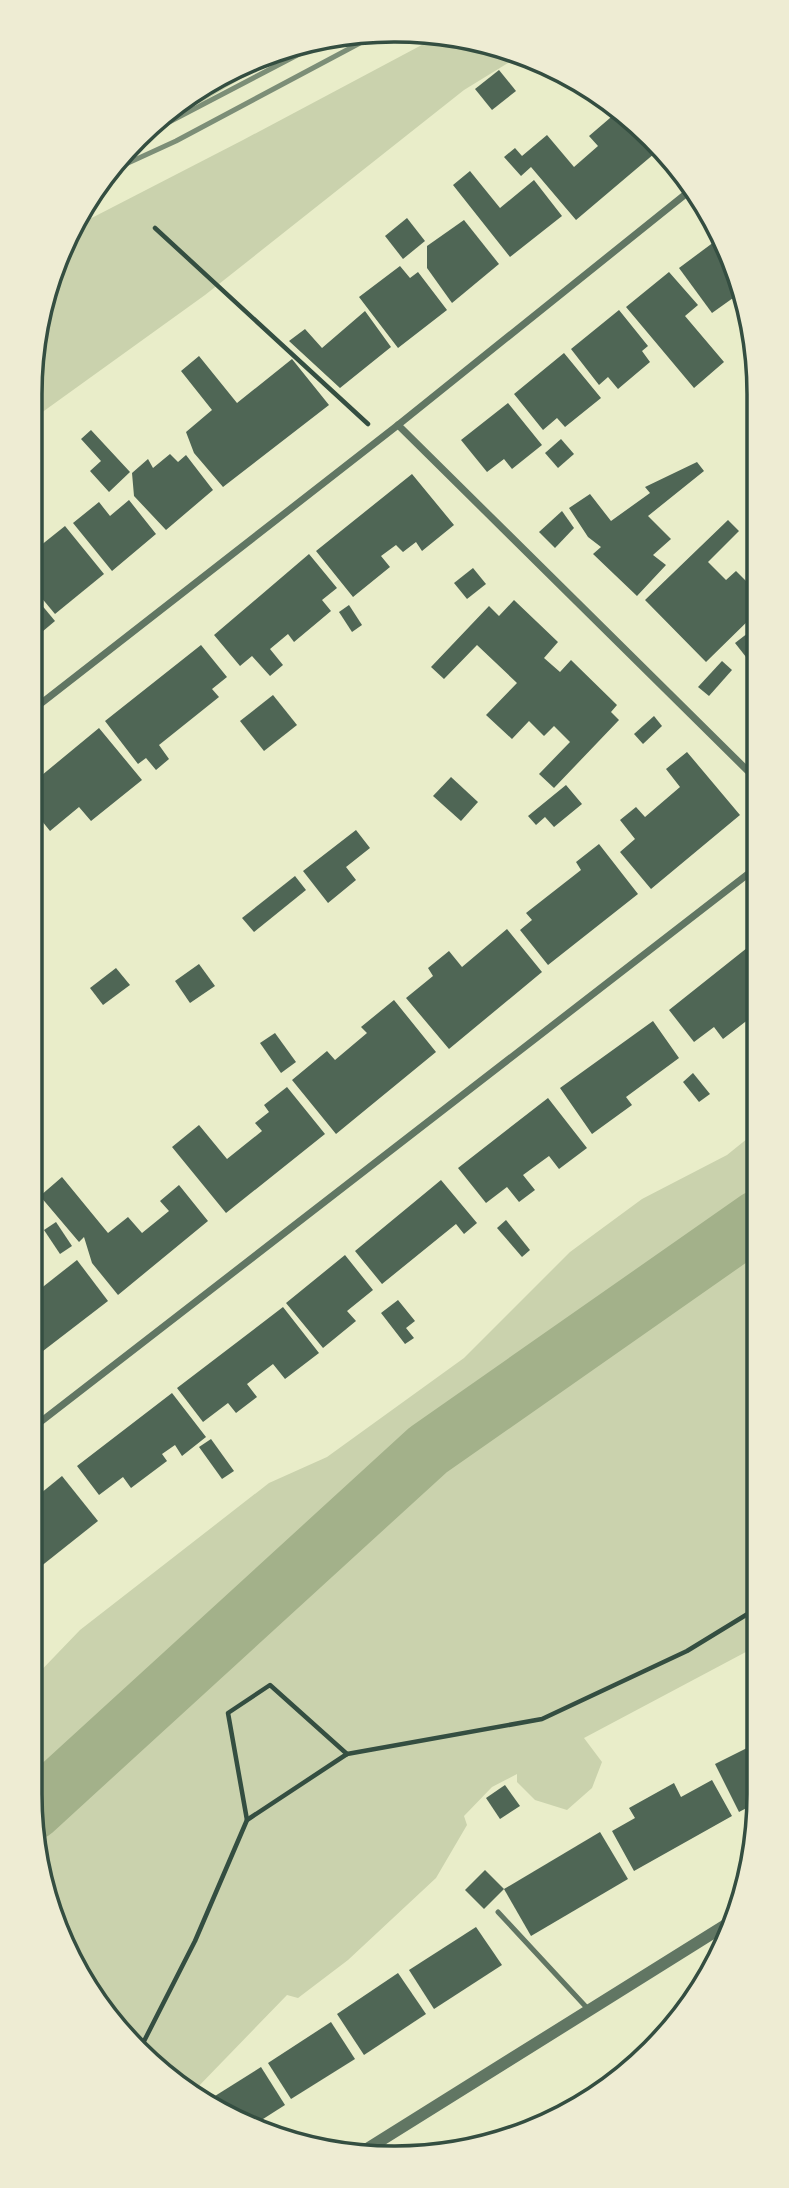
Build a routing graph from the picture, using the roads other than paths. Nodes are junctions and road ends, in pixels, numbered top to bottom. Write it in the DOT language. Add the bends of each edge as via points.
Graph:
graph roads {
  1 [pos="685,195"];
  2 [pos="398,425"];
  3 [pos="42,703"];
  4 [pos="747,770"];
  5 [pos="747,875"];
  6 [pos="42,1421"];
  7 [pos="498,1912"];
  8 [pos="720,1928"];
  9 [pos="588,2009"];
  10 [pos="373,2145"];
  1 -- 2 [label="street"];
  2 -- 3 [label="street"];
  2 -- 4 [label="street"];
  5 -- 6 [label="street"];
  7 -- 9 [label="lane"];
  8 -- 9 [label="street"];
  9 -- 10 [label="street"];
}
